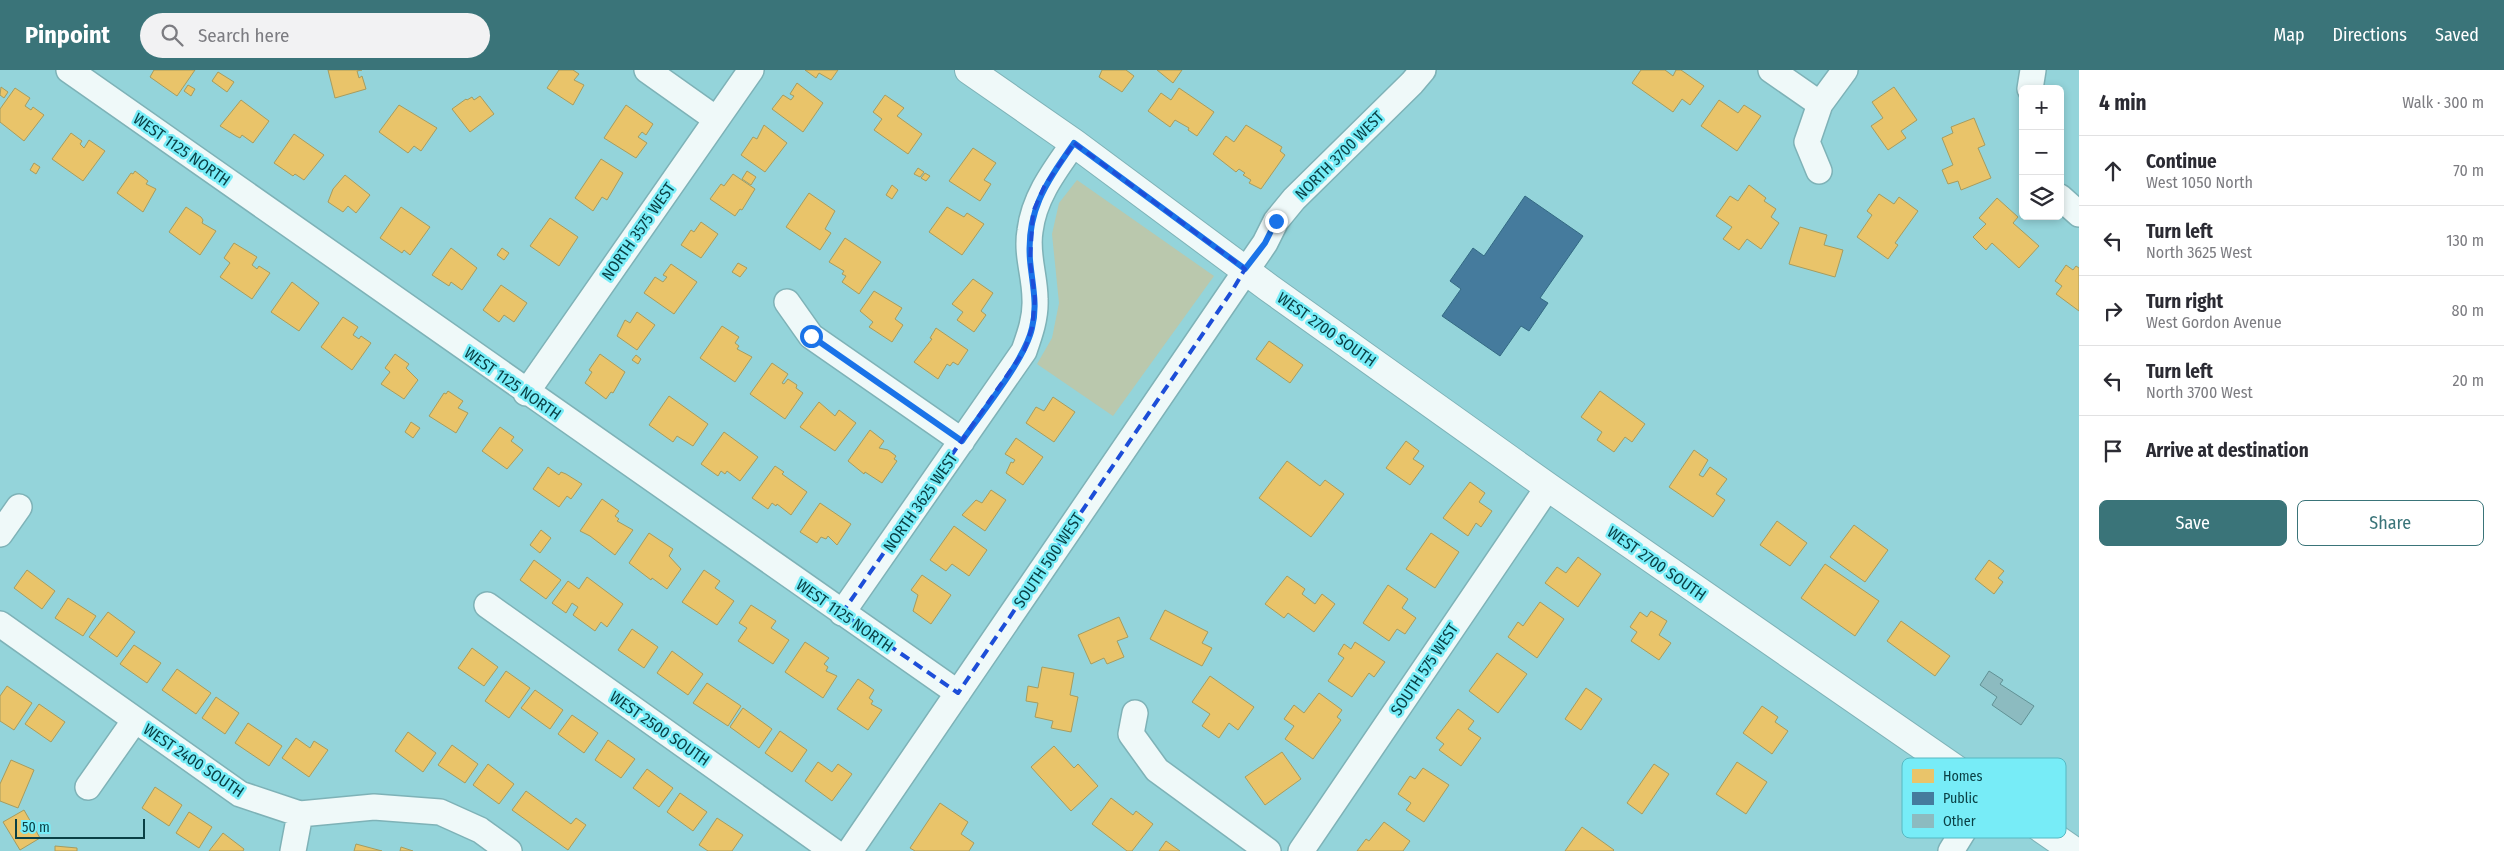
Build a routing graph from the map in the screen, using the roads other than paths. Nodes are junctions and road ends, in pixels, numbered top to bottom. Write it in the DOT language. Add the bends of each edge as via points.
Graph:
graph roads {
  1 [pos="69,70"];
  2 [pos="647,70"];
  3 [pos="751,70"];
  4 [pos="969,70"];
  5 [pos="1422,70"];
  6 [pos="1771,70"];
  7 [pos="1845,70"];
  8 [pos="2033,70"];
  9 [pos="97,78"];
  10 [pos="2031,85"];
  11 [pos="1820,104"];
  12 [pos="716,119"];
  13 [pos="1074,143"];
  14 [pos="1819,171"];
  15 [pos="2064,201"];
  16 [pos="2079,214"];
  17 [pos="1245,269"];
  18 [pos="787,302"];
  19 [pos="526,392"];
  20 [pos="962,441"];
  21 [pos="1548,487"];
  22 [pos="19,507"];
  23 [pos="0,534"];
  24 [pos="486,605"];
  25 [pos="842,613"];
  26 [pos="0,624"];
  27 [pos="958,693"];
  28 [pos="1135,712"];
  29 [pos="135,720"];
  30 [pos="1940,758"];
  31 [pos="88,787"];
  32 [pos="300,814"];
  33 [pos="1958,838"];
  34 [pos="2055,838"];
  35 [pos="293,851"];
  36 [pos="509,851"];
  37 [pos="833,851"];
  38 [pos="850,851"];
  39 [pos="1268,851"];
  40 [pos="1301,851"];
  41 [pos="1950,851"];
  42 [pos="2074,851"];
  1 -- 9 [label="street, WEST 1125 NORTH"];
  2 -- 12 [label="street"];
  3 -- 12 [label="street, NORTH 3575 WEST"];
  4 -- 13 [label="main road, WEST 2700 SOUTH"];
  5 -- 17 [label="street, NORTH 3700 WEST" via="1300,192 1276,221 1265,243"];
  6 -- 11 [label="street"];
  7 -- 11 [label="street"];
  8 -- 10 [label="street"];
  9 -- 19 [label="street, WEST 1125 NORTH"];
  11 -- 14 [label="street" via="1807,142"];
  12 -- 19 [label="street, NORTH 3575 WEST"];
  13 -- 17 [label="main road, WEST 2700 SOUTH"];
  13 -- 20 [label="street, NORTH 3625 WEST" via="1044,187 1033,212 1029,233 1035,299 1032,328 1024,351"];
  15 -- 16 [label="street"];
  17 -- 21 [label="main road, WEST 2700 SOUTH"];
  17 -- 27 [label="street, SOUTH 500 WEST"];
  18 -- 20 [label="street" via="811,336"];
  19 -- 25 [label="street, WEST 1125 NORTH"];
  20 -- 25 [label="street, NORTH 3625 WEST"];
  21 -- 30 [label="main road, WEST 2700 SOUTH"];
  21 -- 40 [label="street, SOUTH 575 WEST"];
  22 -- 23 [label="street"];
  24 -- 37 [label="street, WEST 2500 SOUTH"];
  25 -- 27 [label="street, WEST 1125 NORTH"];
  26 -- 29 [label="street, WEST 2400 SOUTH"];
  27 -- 38 [label="street, SOUTH 500 WEST"];
  28 -- 39 [label="street" via="1131,734 1157,770"];
  29 -- 31 [label="street, WEST 2400 SOUTH"];
  29 -- 32 [label="street, WEST 2400 SOUTH" via="240,794"];
  32 -- 35 [label="street"];
  32 -- 36 [label="street, WEST 2400 SOUTH" via="374,807 440,812 480,830"];
  33 -- 41 [label="street"];
  34 -- 42 [label="main road, WEST 2700 SOUTH"];
}
